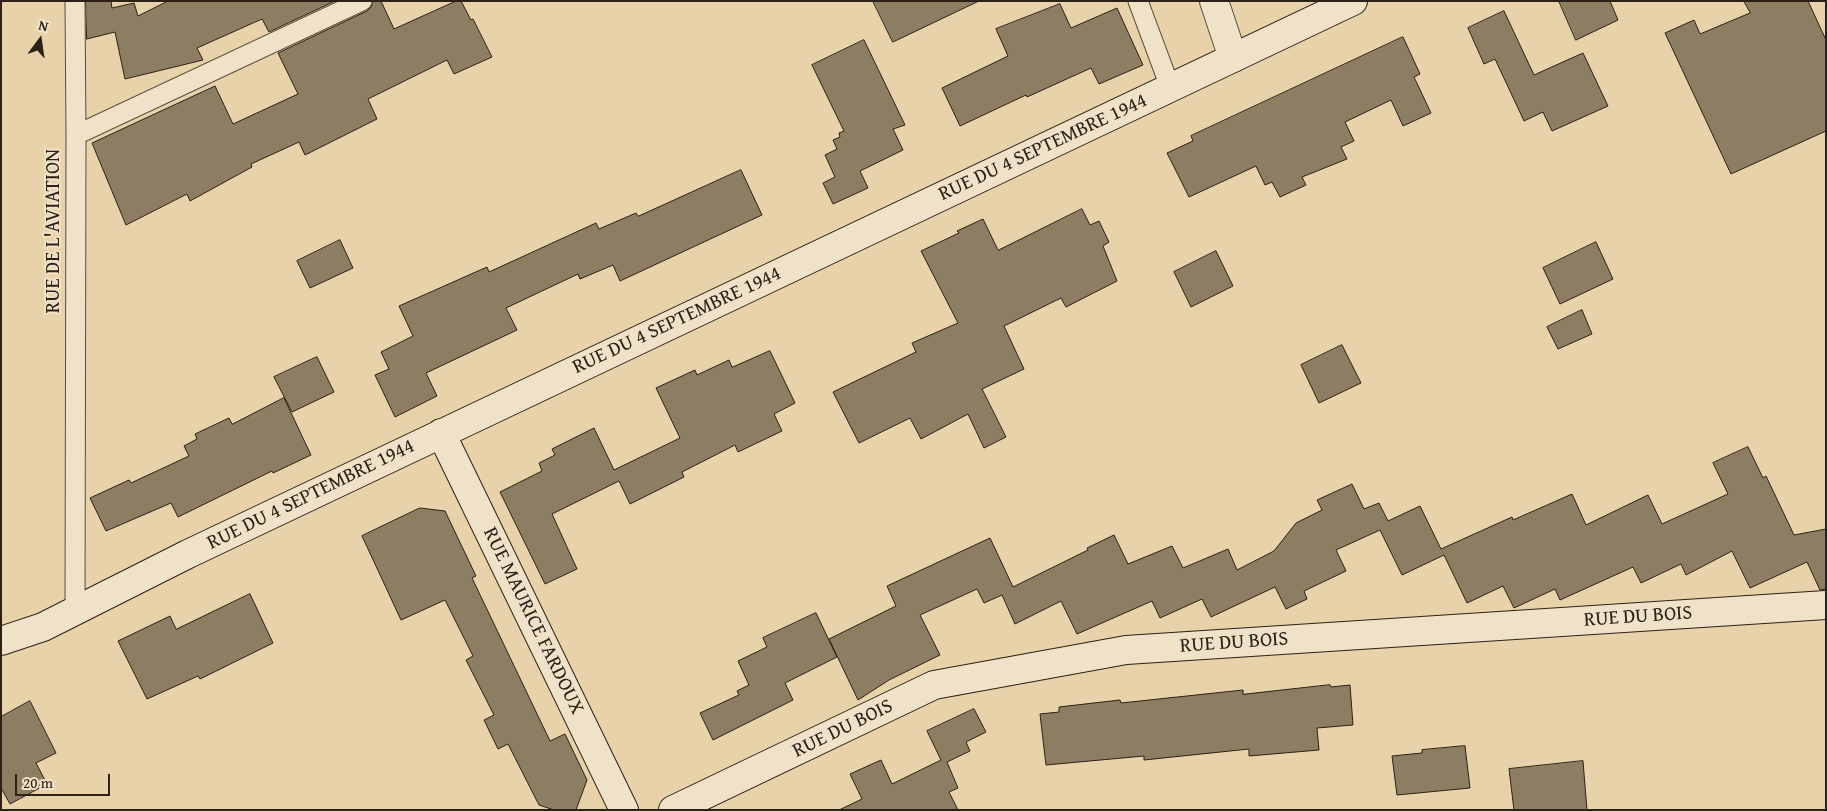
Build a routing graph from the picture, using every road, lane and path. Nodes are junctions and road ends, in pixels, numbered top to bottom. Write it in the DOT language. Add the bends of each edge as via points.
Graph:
graph roads {
  1 [pos="75,1"];
  2 [pos="362,1"];
  3 [pos="1138,1"];
  4 [pos="1214,1"];
  5 [pos="1353,1"];
  6 [pos="1232,58"];
  7 [pos="1170,87"];
  8 [pos="76,135"];
  9 [pos="441,433"];
  10 [pos="1826,605"];
  11 [pos="75,611"];
  12 [pos="1,640"];
  13 [pos="624,810"];
  14 [pos="673,810"];
  1 -- 8 [label="lane"];
  2 -- 8 [label="lane, RUE DE L'AVIATION"];
  3 -- 7 [label="lane"];
  4 -- 6 [label="street"];
  5 -- 6 [label="street, RUE DU 4 SEPTEMBRE 1944"];
  6 -- 7 [label="street, RUE DU 4 SEPTEMBRE 1944"];
  7 -- 9 [label="street, RUE DU 4 SEPTEMBRE 1944"];
  8 -- 11 [label="lane, RUE DE L'AVIATION"];
  9 -- 11 [label="street, RUE DU 4 SEPTEMBRE 1944"];
  9 -- 13 [label="street, RUE MAURICE FARDOUX"];
  10 -- 14 [label="street, RUE DU BOIS" via="1126,650 934,685"];
  11 -- 12 [label="street, RUE DU 4 SEPTEMBRE 1944" via="44,628"];
}
